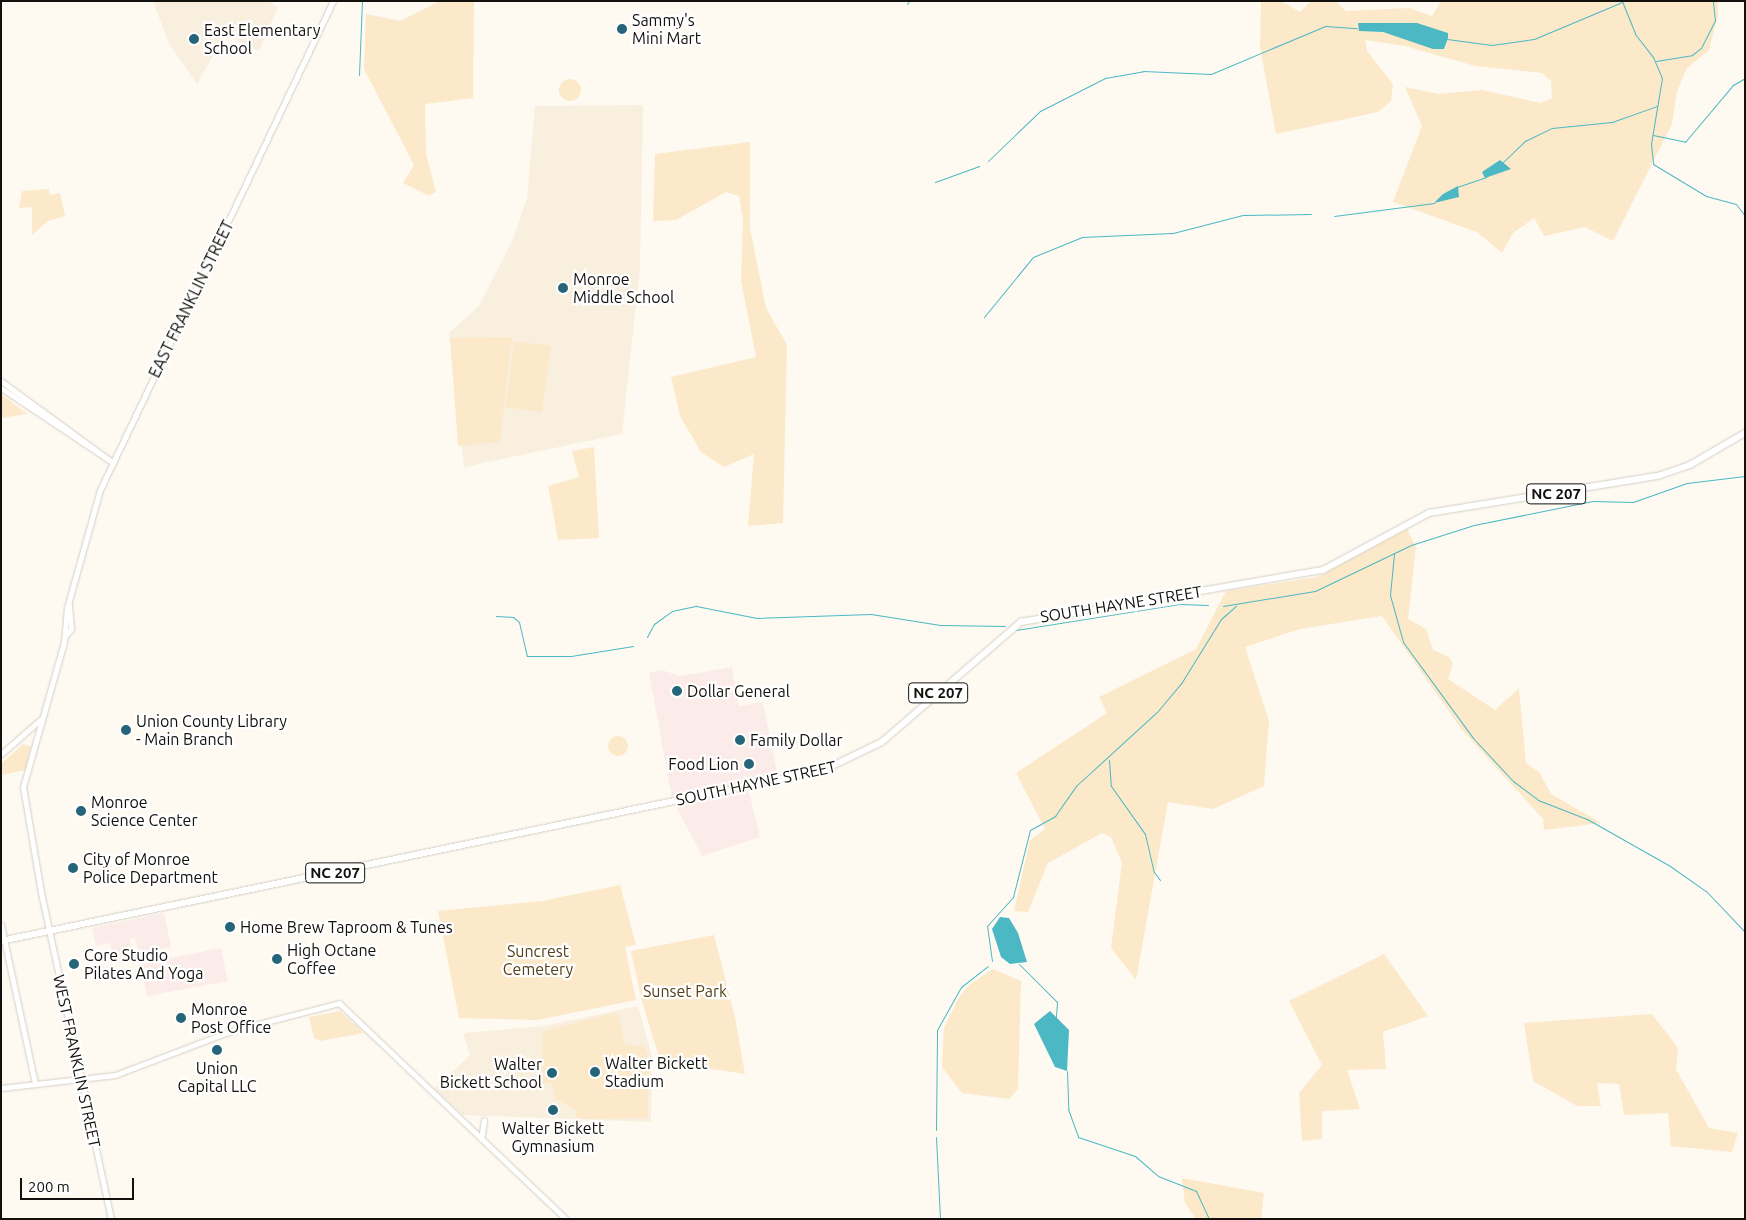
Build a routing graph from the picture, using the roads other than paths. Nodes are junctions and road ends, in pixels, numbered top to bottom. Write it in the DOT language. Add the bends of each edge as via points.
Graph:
graph roads {
  1 [pos="332,1"];
  2 [pos="1,381"];
  3 [pos="4,390"];
  4 [pos="35,406"];
  5 [pos="37,416"];
  6 [pos="75,433"];
  7 [pos="1745,433"];
  8 [pos="112,462"];
  9 [pos="42,717"];
  10 [pos="1,754"];
  11 [pos="1,925"];
  12 [pos="49,932"];
  13 [pos="3,941"];
  14 [pos="81,1081"];
  15 [pos="35,1084"];
  16 [pos="1,1088"];
  17 [pos="484,1120"];
  18 [pos="481,1139"];
  19 [pos="111,1219"];
  20 [pos="566,1219"];
  1 -- 8 [label="main road, EAST FRANKLIN STREET"];
  2 -- 4 [label="main road"];
  3 -- 4 [label="main road"];
  3 -- 5 [label="main road"];
  4 -- 6 [label="main road"];
  5 -- 6 [label="main road"];
  5 -- 8 [label="main road"];
  6 -- 8 [label="main road"];
  7 -- 12 [label="main road, SOUTH HAYNE STREET / NC 207" via="1690,465 1658,476 1429,513 1335,565 1310,573 1015,624 882,742 857,758 824,770"];
  8 -- 9 [label="main road, EAST FRANKLIN STREET" via="100,490 69,604 66,636"];
  9 -- 10 [label="main road"];
  9 -- 12 [label="main road, EAST FRANKLIN STREET" via="22,800"];
  11 -- 13 [label="main road"];
  12 -- 13 [label="main road, NC 207"];
  12 -- 14 [label="main road, WEST FRANKLIN STREET"];
  13 -- 15 [label="main road"];
  14 -- 15 [label="main road"];
  14 -- 18 [label="main road" via="116,1075 230,1031 339,1003"];
  14 -- 19 [label="main road, WEST FRANKLIN STREET"];
  15 -- 16 [label="main road"];
  17 -- 18 [label="main road"];
  18 -- 20 [label="main road"];
}
